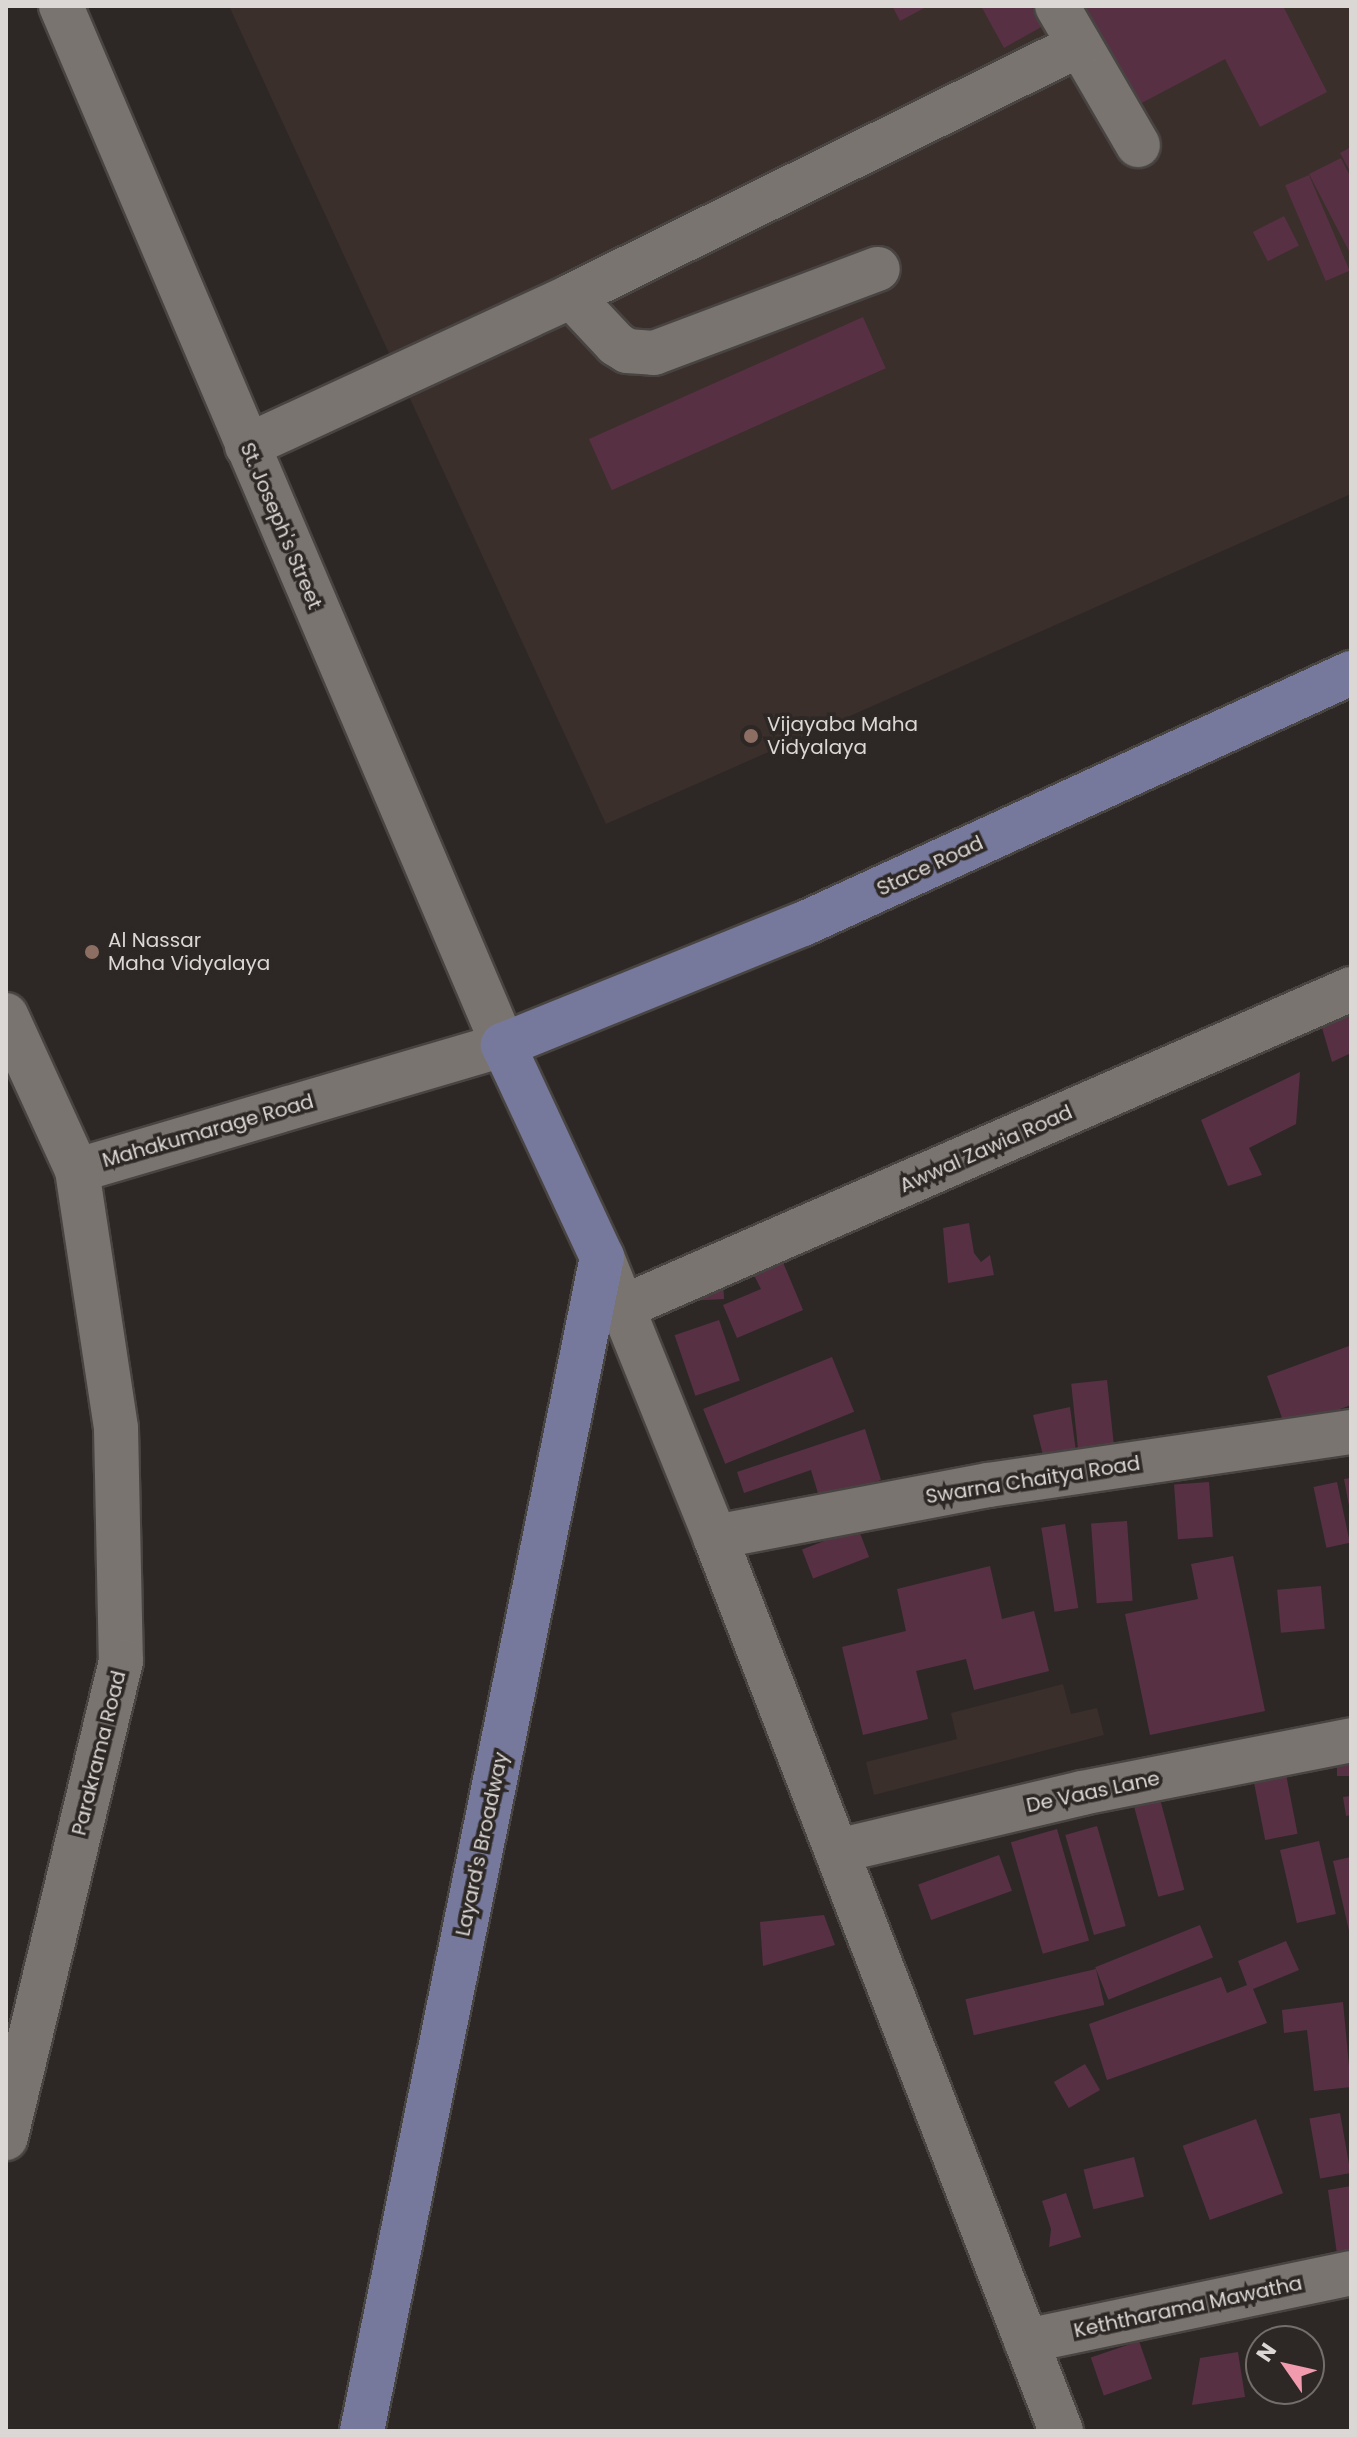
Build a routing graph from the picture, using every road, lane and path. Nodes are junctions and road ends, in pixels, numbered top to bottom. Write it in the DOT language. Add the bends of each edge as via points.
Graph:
graph roads {
  1 [pos="61,6"];
  2 [pos="1057,6"];
  3 [pos="1079,45"];
  4 [pos="1138,145"];
  5 [pos="878,269"];
  6 [pos="571,296"];
  7 [pos="247,446"];
  8 [pos="1351,673"];
  9 [pos="1351,989"];
  10 [pos="6,1015"];
  11 [pos="503,1045"];
  12 [pos="77,1170"];
  13 [pos="602,1257"];
  14 [pos="621,1308"];
  15 [pos="1351,1432"];
  16 [pos="715,1537"];
  17 [pos="1351,1740"];
  18 [pos="837,1851"];
  19 [pos="6,2138"];
  20 [pos="1351,2273"];
  21 [pos="1026,2341"];
  22 [pos="362,2431"];
  23 [pos="1061,2431"];
  1 -- 7 [label="street, St. Joseph's Street"];
  2 -- 3 [label="street"];
  3 -- 4 [label="street"];
  3 -- 6 [label="street"];
  5 -- 6 [label="street" via="654,353 627,351 616,344"];
  6 -- 7 [label="street"];
  7 -- 11 [label="street, St. Joseph's Street"];
  8 -- 11 [label="main road, Stace Road" via="803,924"];
  9 -- 14 [label="street, Awwal Zawia Road"];
  10 -- 12 [label="street, Mahakumarage Road"];
  11 -- 12 [label="street, Mahakumarage Road"];
  11 -- 13 [label="main road"];
  12 -- 19 [label="street, Parakrama Road" via="116,1428 121,1661"];
  13 -- 14 [label="street"];
  13 -- 22 [label="main road, Layard's Broadway"];
  14 -- 16 [label="street"];
  15 -- 16 [label="street, Swarna Chaitya Road" via="988,1485"];
  16 -- 18 [label="street"];
  17 -- 18 [label="street, De Vaas Lane" via="1082,1793"];
  18 -- 21 [label="street"];
  20 -- 21 [label="street, Keththarama Mawatha"];
  21 -- 23 [label="street"];
}
